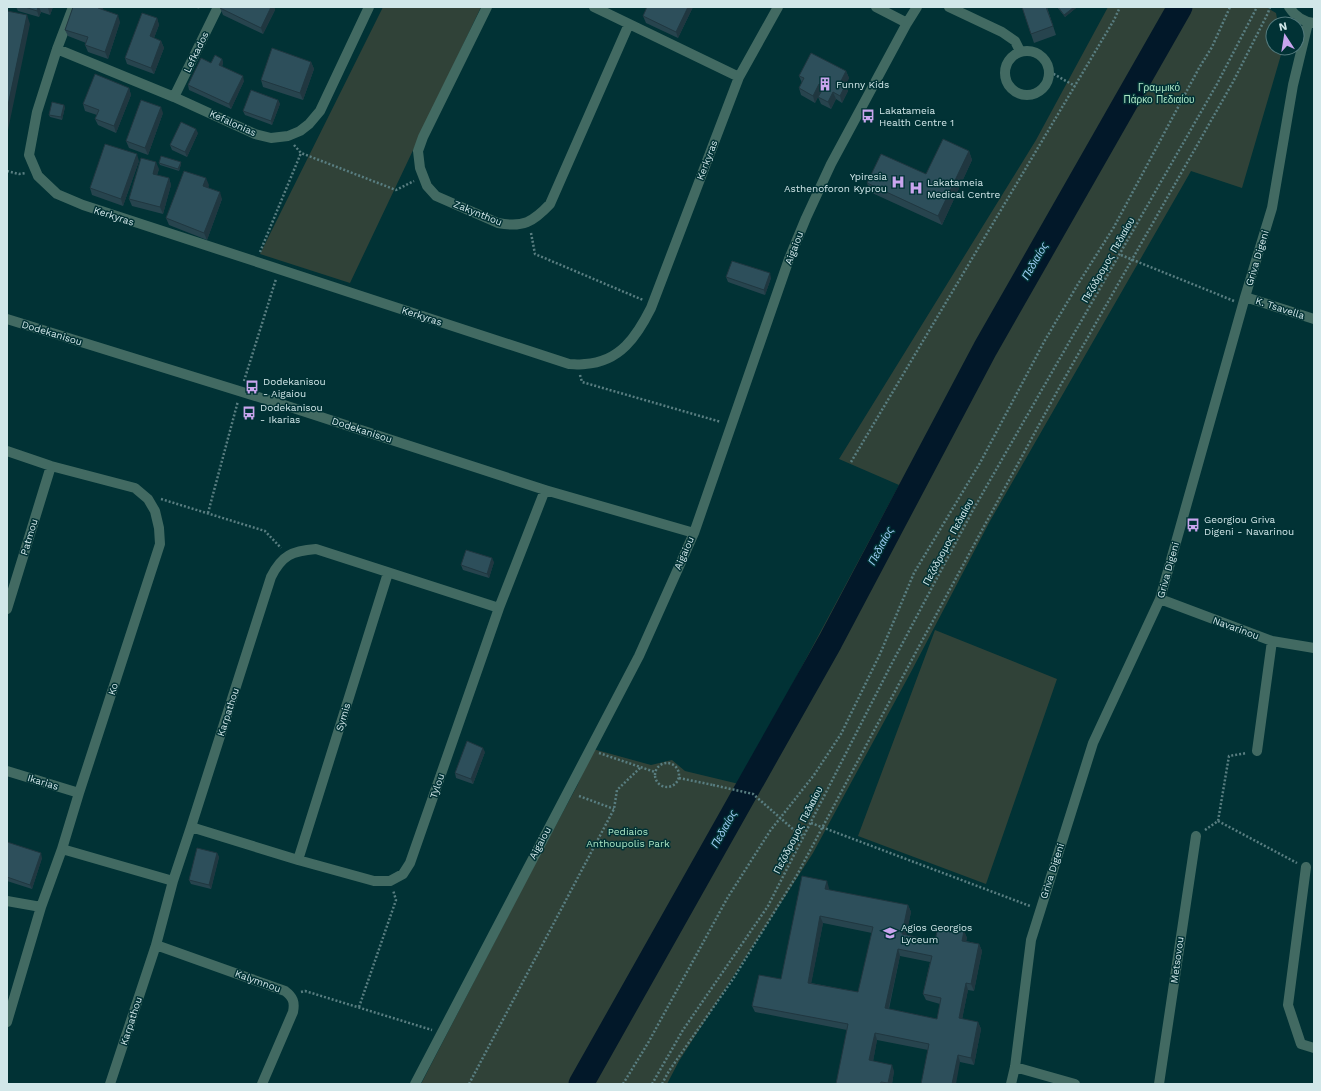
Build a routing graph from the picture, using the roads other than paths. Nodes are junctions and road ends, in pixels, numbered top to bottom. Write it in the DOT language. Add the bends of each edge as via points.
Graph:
graph roads {
  1 [pos="73,7"];
  2 [pos="218,7"];
  3 [pos="369,7"];
  4 [pos="487,7"];
  5 [pos="594,7"];
  6 [pos="778,7"];
  7 [pos="876,7"];
  8 [pos="917,7"];
  9 [pos="949,7"];
  10 [pos="1289,7"];
  11 [pos="907,23"];
  12 [pos="1311,23"];
  13 [pos="629,24"];
  14 [pos="57,49"];
  15 [pos="1020,51"];
  16 [pos="739,77"];
  17 [pos="174,97"];
  18 [pos="1244,301"];
  19 [pos="7,319"];
  20 [pos="1314,319"];
  21 [pos="7,451"];
  22 [pos="52,466"];
  23 [pos="545,490"];
  24 [pos="694,533"];
  25 [pos="388,573"];
  26 [pos="1160,599"];
  27 [pos="499,608"];
  28 [pos="7,609"];
  29 [pos="1272,641"];
  30 [pos="1314,648"];
  31 [pos="1257,751"];
  32 [pos="7,771"];
  33 [pos="79,793"];
  34 [pos="191,828"];
  35 [pos="1196,836"];
  36 [pos="62,849"];
  37 [pos="298,860"];
  38 [pos="1306,867"];
  39 [pos="173,881"];
  40 [pos="7,901"];
  41 [pos="41,907"];
  42 [pos="156,945"];
  43 [pos="7,1022"];
  44 [pos="1314,1048"];
  45 [pos="1015,1067"];
  46 [pos="110,1084"];
  47 [pos="262,1084"];
  48 [pos="415,1084"];
  49 [pos="1011,1084"];
  50 [pos="1074,1084"];
  51 [pos="1159,1084"];
  1 -- 14 [label="street, Kerkyras"];
  2 -- 17 [label="street, Lefkados"];
  3 -- 17 [label="street, Kefalonias" via="320,111 310,124 300,131 288,136 271,138 255,134"];
  4 -- 13 [label="street, Zakynthou" via="422,137 418,151 423,176 436,196 508,225 521,225 537,218 550,204"];
  5 -- 13 [label="street"];
  6 -- 16 [label="street, Kerkyras"];
  7 -- 11 [label="street"];
  8 -- 11 [label="street, Aigaiou"];
  9 -- 15 [label="street" via="1002,32 1015,41"];
  10 -- 12 [label="street" via="1298,17"];
  11 -- 24 [label="street, Aigaiou" via="831,164 806,218"];
  12 -- 18 [label="street, Griva Digeni" via="1294,85 1272,208"];
  13 -- 16 [label="street"];
  14 -- 16 [label="street, Kerkyras" via="37,112 29,155 38,176 57,194 83,205 569,364 598,362 611,357 623,349 639,330 652,304"];
  14 -- 17 [label="street, Kefalonias"];
  15 -- 15 [label="street" via="1034,51 1040,54 1048,65 1050,72 1046,85 1034,94 1018,93 1007,83 1005,67 1008,60"];
  18 -- 20 [label="street, K. Tsavella"];
  18 -- 26 [label="street, Griva Digeni"];
  19 -- 23 [label="street, Dodekanisou"];
  21 -- 22 [label="street, Ko"];
  22 -- 28 [label="street, Patmou"];
  22 -- 33 [label="street, Ko" via="135,488 148,499 155,511 159,528 160,544"];
  23 -- 24 [label="street, Dodekanisou"];
  23 -- 27 [label="street, Tylou"];
  24 -- 48 [label="street, Aigaiou" via="639,656"];
  25 -- 27 [label="street, Karpathou"];
  25 -- 34 [label="street, Karpathou" via="316,549 300,551 277,565"];
  25 -- 37 [label="street, Symis"];
  26 -- 29 [label="street, Navarinou"];
  26 -- 45 [label="street, Griva Digeni" via="1093,744 1030,940"];
  27 -- 37 [label="street, Tylou" via="410,863 403,874 390,881 374,881"];
  29 -- 30 [label="street, Navarinou"];
  29 -- 31 [label="street"];
  32 -- 33 [label="street, Ikarias"];
  33 -- 36 [label="street, Ko"];
  34 -- 37 [label="street"];
  34 -- 39 [label="street, Karpathou"];
  35 -- 51 [label="street, Metsovou"];
  36 -- 39 [label="street"];
  36 -- 41 [label="street, Ko"];
  38 -- 44 [label="street" via="1288,1005 1301,1044"];
  39 -- 42 [label="street, Karpathou"];
  40 -- 41 [label="street"];
  41 -- 43 [label="street, Ko"];
  42 -- 46 [label="street, Karpathou"];
  42 -- 47 [label="street, Kalymnou" via="291,995 294,1000 294,1012"];
  45 -- 49 [label="street, Griva Digeni"];
  45 -- 50 [label="street"];
}
